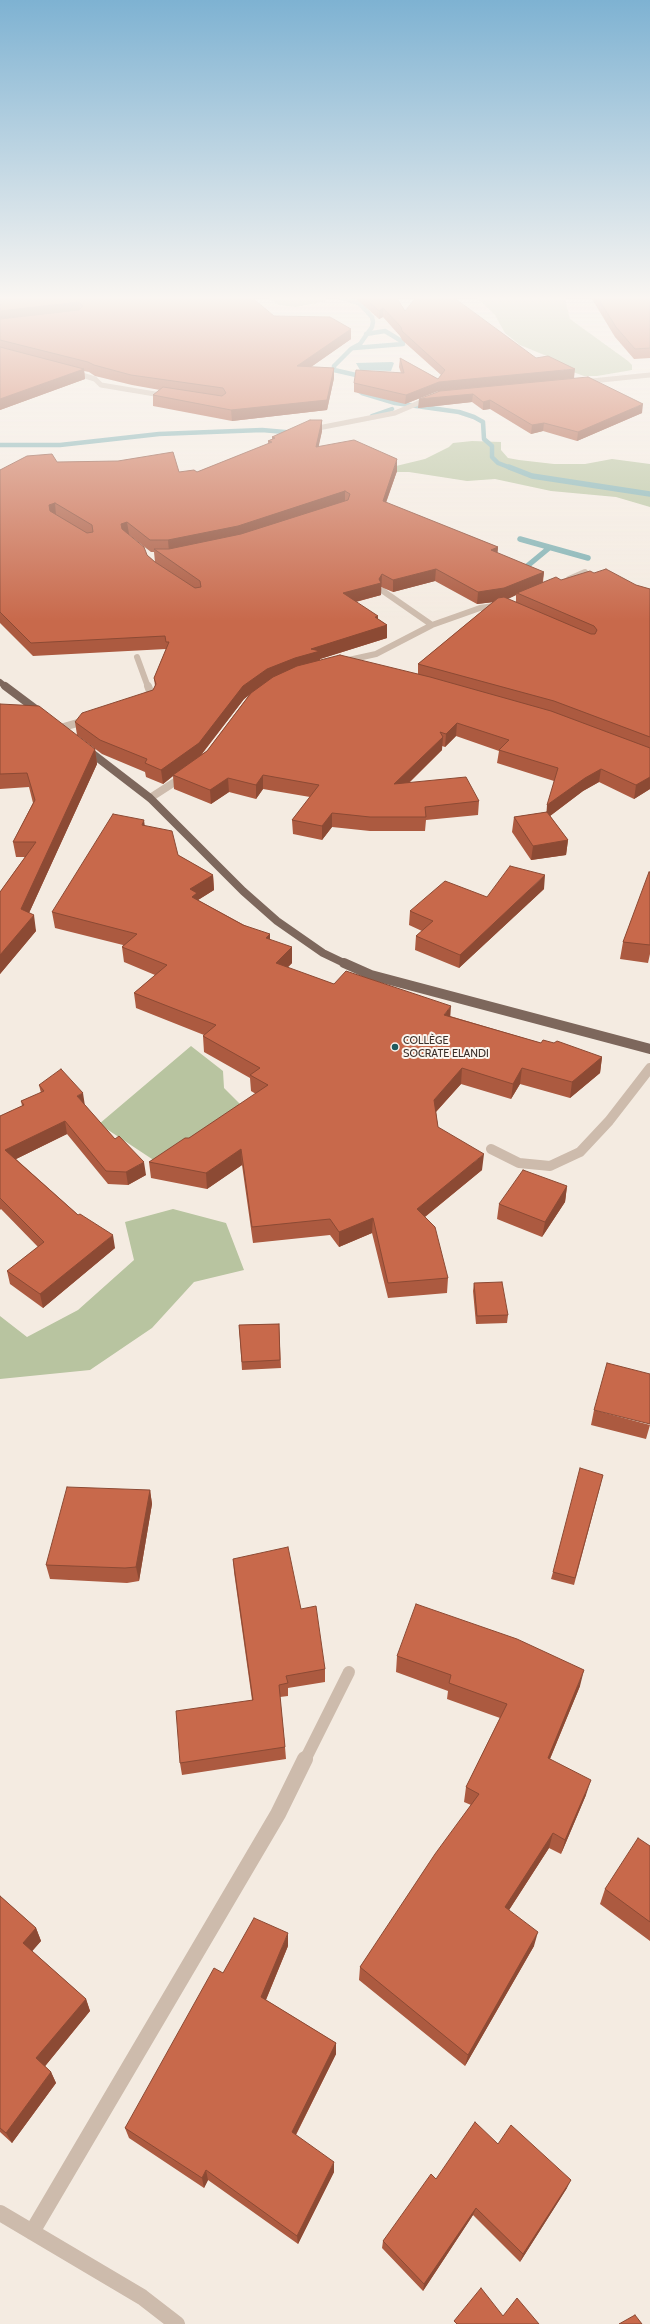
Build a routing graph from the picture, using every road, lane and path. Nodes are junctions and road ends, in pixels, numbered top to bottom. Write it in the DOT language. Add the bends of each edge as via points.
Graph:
graph roads {
  1 [pos="418,403"];
  2 [pos="313,429"];
  3 [pos="585,572"];
  4 [pos="564,581"];
  5 [pos="383,591"];
  6 [pos="508,604"];
  7 [pos="432,625"];
  8 [pos="137,657"];
  9 [pos="355,666"];
  10 [pos="0,682"];
  11 [pos="143,703"];
  12 [pos="98,717"];
  13 [pos="57,726"];
  14 [pos="78,742"];
  15 [pos="189,773"];
  16 [pos="150,798"];
  17 [pos="650,1049"];
  18 [pos="650,1068"];
  19 [pos="491,1149"];
  20 [pos="349,1672"];
  21 [pos="0,2213"];
  22 [pos="32,2232"];
  23 [pos="177,2324"];
  1 -- 2 [label="street" via="402,411"];
  3 -- 4 [label="street"];
  5 -- 7 [label="street"];
  6 -- 7 [label="street" via="480,608"];
  7 -- 9 [label="street" via="376,654 336,663"];
  8 -- 11 [label="street" via="152,697"];
  10 -- 13 [label="main road"];
  12 -- 13 [label="street"];
  14 -- 16 [label="main road"];
  15 -- 16 [label="street"];
  16 -- 17 [label="main road" via="243,891 277,921 323,953 371,975"];
  18 -- 19 [label="street" via="608,1122 580,1152 550,1166 519,1163"];
  20 -- 22 [label="street" via="278,1814"];
  21 -- 22 [label="street"];
  22 -- 23 [label="street" via="142,2297"];
}
